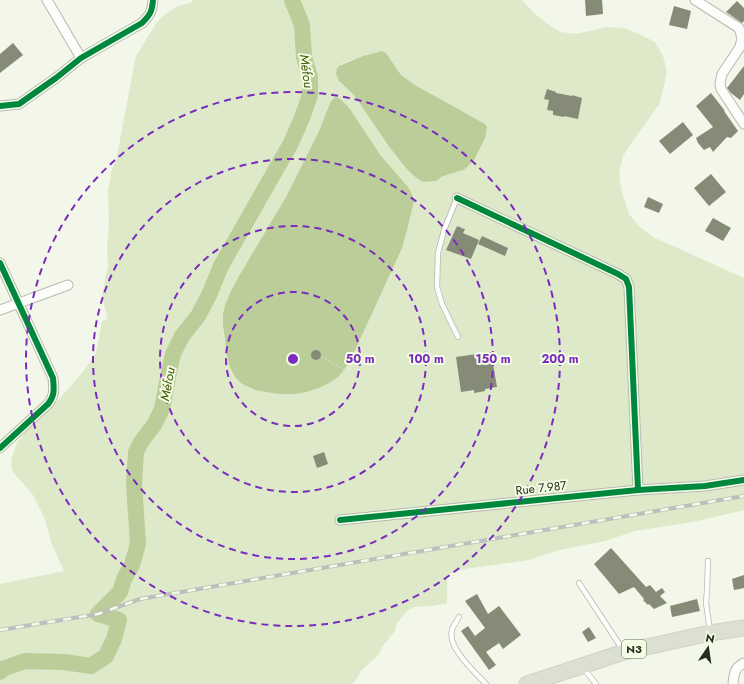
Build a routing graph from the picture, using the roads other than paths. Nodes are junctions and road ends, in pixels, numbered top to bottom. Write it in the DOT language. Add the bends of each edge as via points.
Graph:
graph roads {
  1 [pos="47,0"];
  2 [pos="153,0"];
  3 [pos="695,0"];
  4 [pos="81,58"];
  5 [pos="0,106"];
  6 [pos="744,124"];
  7 [pos="457,198"];
  8 [pos="0,263"];
  9 [pos="68,285"];
  10 [pos="19,304"];
  11 [pos="0,310"];
  12 [pos="458,337"];
  13 [pos="0,448"];
  14 [pos="744,480"];
  15 [pos="638,490"];
  16 [pos="340,520"];
  17 [pos="708,560"];
  18 [pos="579,582"];
  19 [pos="459,617"];
  20 [pos="744,628"];
  21 [pos="710,633"];
  22 [pos="624,652"];
  23 [pos="744,663"];
  24 [pos="581,666"];
  25 [pos="486,684"];
  26 [pos="528,684"];
  27 [pos="596,684"];
  28 [pos="733,684"];
  1 -- 4 [label="street"];
  2 -- 4 [label="street" via="150,16 142,23"];
  3 -- 6 [label="street" via="739,28 742,38 740,47 722,74 720,83 721,89"];
  4 -- 5 [label="street" via="19,104"];
  7 -- 12 [label="lane" via="438,252 436,287"];
  7 -- 15 [label="street" via="626,279 629,287"];
  8 -- 10 [label="street"];
  9 -- 10 [label="street"];
  10 -- 11 [label="street"];
  10 -- 13 [label="street" via="53,378 54,387 52,399 48,404"];
  14 -- 15 [label="street, Rue 7.987" via="705,486"];
  15 -- 16 [label="street, Rue 7.987"];
  17 -- 21 [label="lane" via="706,603"];
  18 -- 22 [label="lane"];
  19 -- 25 [label="lane" via="452,630 454,647"];
  20 -- 21 [label="highway, N3"];
  21 -- 22 [label="highway, N3"];
  22 -- 24 [label="highway, N3"];
  23 -- 28 [label="street" via="734,673"];
  24 -- 26 [label="highway, N3"];
  24 -- 27 [label="lane"];
}
